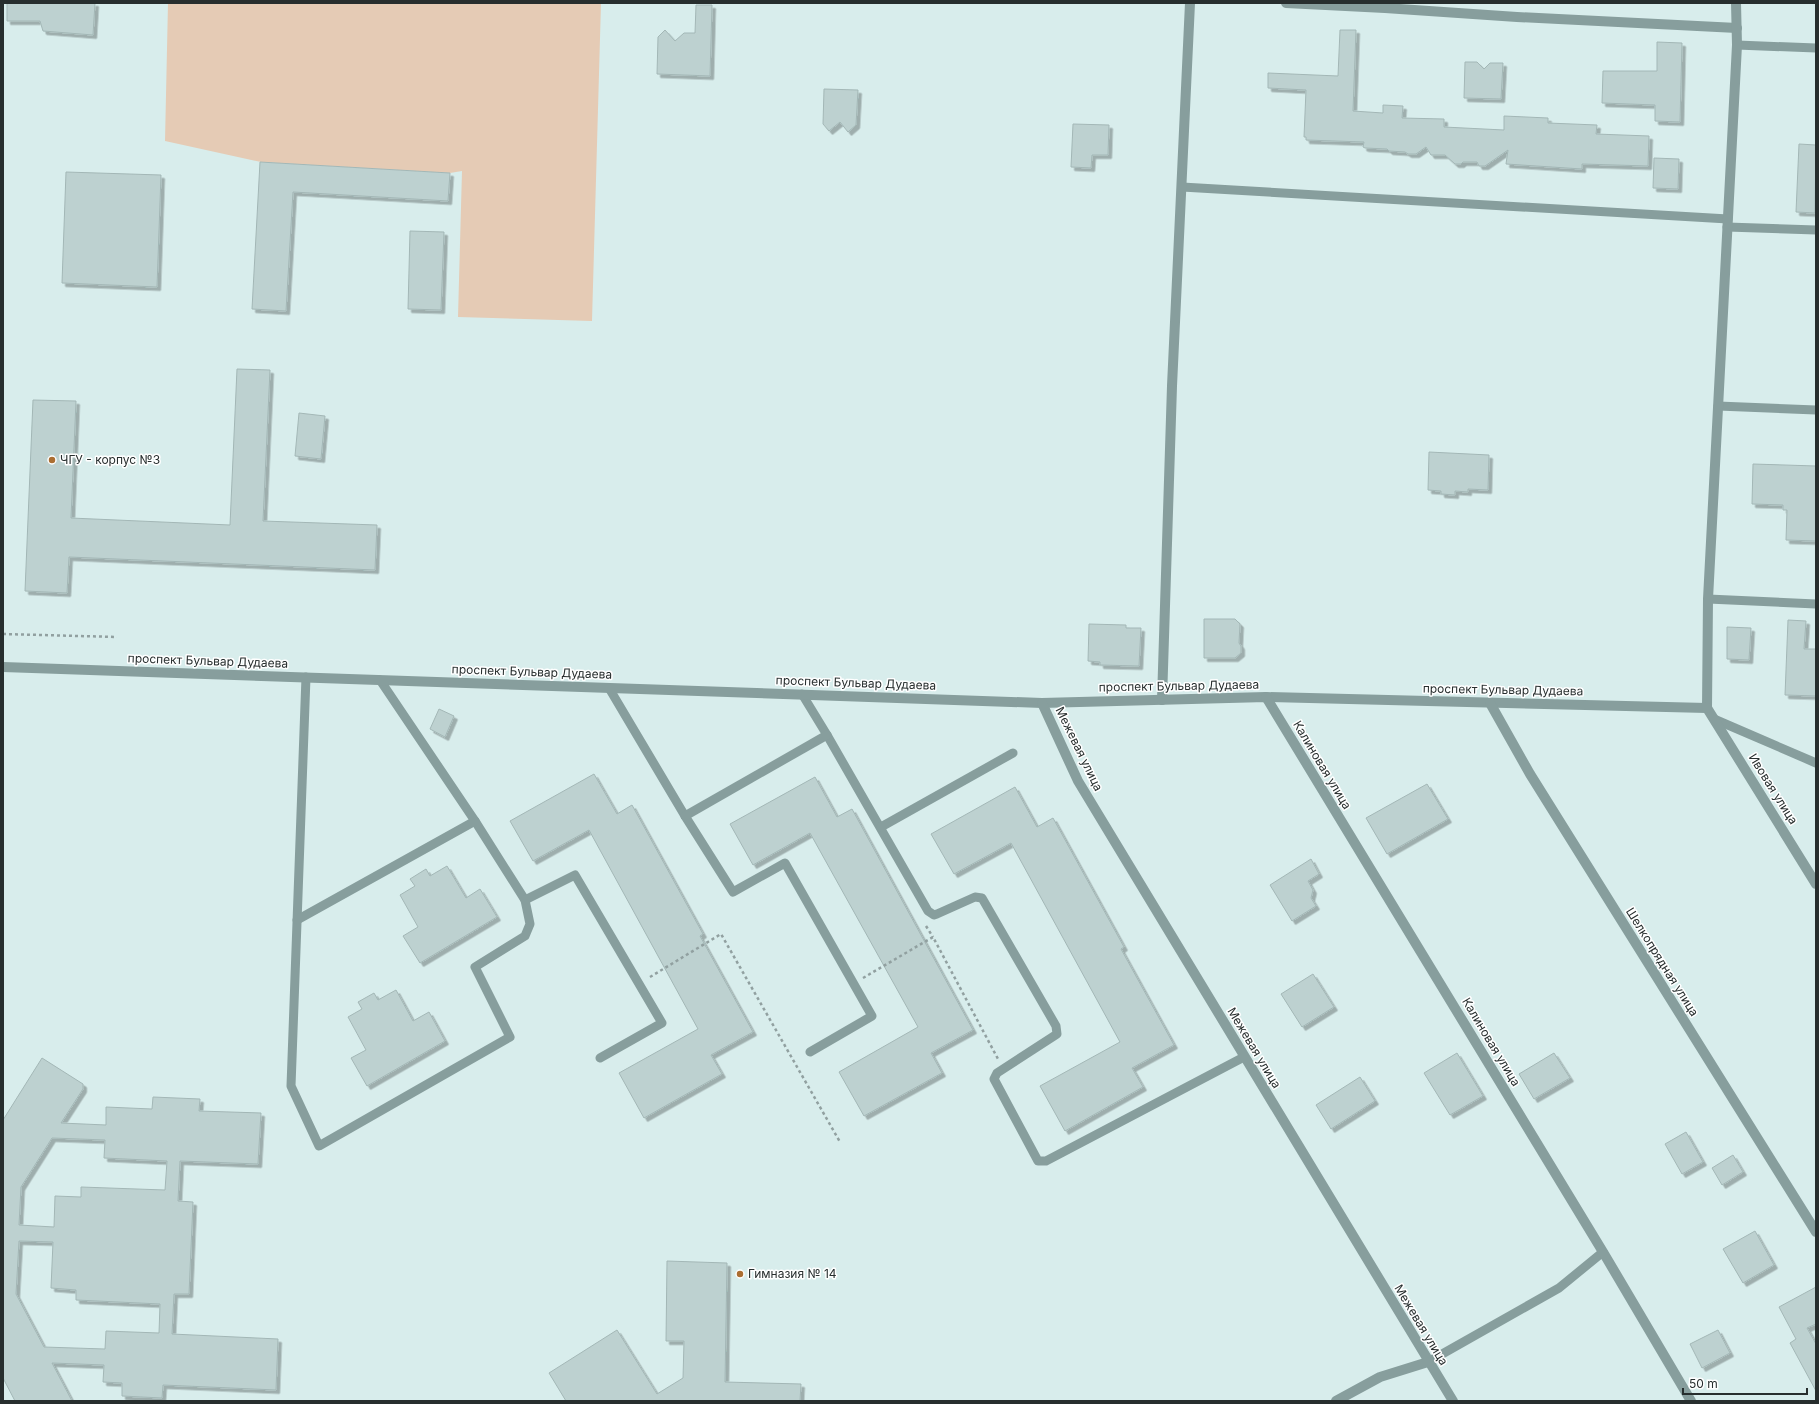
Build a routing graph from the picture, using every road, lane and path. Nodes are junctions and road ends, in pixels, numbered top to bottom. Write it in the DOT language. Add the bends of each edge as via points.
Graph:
graph roads {
  1 [pos="1190,3"];
  2 [pos="1286,3"];
  3 [pos="1736,3"];
  4 [pos="1737,28"];
  5 [pos="1737,45"];
  6 [pos="1816,48"];
  7 [pos="1182,187"];
  8 [pos="1728,223"];
  9 [pos="1816,230"];
  10 [pos="1718,406"];
  11 [pos="1816,410"];
  12 [pos="1708,599"];
  13 [pos="1816,604"];
  14 [pos="3,634"];
  15 [pos="117,637"];
  16 [pos="3,667"];
  17 [pos="306,677"];
  18 [pos="380,680"];
  19 [pos="609,688"];
  20 [pos="802,694"];
  21 [pos="1266,697"];
  22 [pos="1162,700"];
  23 [pos="1042,703"];
  24 [pos="1490,703"];
  25 [pos="1708,708"];
  26 [pos="1714,719"];
  27 [pos="827,735"];
  28 [pos="1013,753"];
  29 [pos="1816,763"];
  30 [pos="685,816"];
  31 [pos="475,821"];
  32 [pos="881,827"];
  33 [pos="1816,884"];
  34 [pos="526,900"];
  35 [pos="297,920"];
  36 [pos="639,983"];
  37 [pos="854,984"];
  38 [pos="810,1052"];
  39 [pos="1244,1057"];
  40 [pos="600,1058"];
  41 [pos="1004,1068"];
  42 [pos="840,1142"];
  43 [pos="1816,1232"];
  44 [pos="1603,1252"];
  45 [pos="1428,1362"];
  46 [pos="1336,1401"];
  47 [pos="1453,1401"];
  48 [pos="1691,1401"];
  1 -- 7 [label="street"];
  2 -- 4 [label="street"];
  3 -- 4 [label="street"];
  4 -- 5 [label="street"];
  5 -- 6 [label="lane"];
  5 -- 8 [label="street"];
  7 -- 8 [label="lane"];
  7 -- 22 [label="street" via="1172,386"];
  8 -- 9 [label="lane"];
  8 -- 10 [label="street"];
  10 -- 11 [label="lane"];
  10 -- 12 [label="street"];
  12 -- 13 [label="lane"];
  12 -- 25 [label="street"];
  14 -- 15 [label="path"];
  16 -- 17 [label="street, проспект Бульвар Дудаева"];
  17 -- 18 [label="street, проспект Бульвар Дудаева"];
  17 -- 35 [label="lane"];
  18 -- 19 [label="street, проспект Бульвар Дудаева"];
  18 -- 31 [label="lane"];
  19 -- 20 [label="street, проспект Бульвар Дудаева"];
  19 -- 30 [label="lane"];
  20 -- 23 [label="street, проспект Бульвар Дудаева"];
  20 -- 27 [label="lane"];
  21 -- 22 [label="street, проспект Бульвар Дудаева"];
  21 -- 24 [label="street, проспект Бульвар Дудаева"];
  21 -- 44 [label="street, Калиновая улица"];
  22 -- 23 [label="street, проспект Бульвар Дудаева"];
  23 -- 39 [label="street, Межевая улица" via="1078,781"];
  24 -- 25 [label="street, проспект Бульвар Дудаева"];
  24 -- 43 [label="street, Шелкопрядная улица" via="1534,781"];
  25 -- 26 [label="street, Ивовая улица"];
  26 -- 29 [label="lane"];
  26 -- 33 [label="street, Ивовая улица"];
  27 -- 30 [label="lane"];
  27 -- 32 [label="lane"];
  28 -- 32 [label="lane"];
  30 -- 37 [label="lane" via="733,892 785,863"];
  31 -- 34 [label="lane"];
  31 -- 35 [label="lane"];
  32 -- 41 [label="lane" via="930,914 937,914 976,897 985,900 1056,1026 1057,1034"];
  34 -- 35 [label="lane" via="530,924 525,936 476,967 510,1037 319,1146 291,1086"];
  34 -- 36 [label="lane" via="575,875"];
  36 -- 40 [label="lane" via="662,1023"];
  36 -- 42 [label="path" via="721,934"];
  37 -- 38 [label="lane" via="872,1016"];
  37 -- 41 [label="path" via="933,937"];
  39 -- 41 [label="lane" via="1042,1162 1036,1158 994,1082 994,1075"];
  39 -- 45 [label="street, Межевая улица"];
  44 -- 45 [label="lane" via="1559,1288"];
  44 -- 48 [label="street, Калиновая улица"];
  45 -- 46 [label="street" via="1380,1377"];
  45 -- 47 [label="street, Межевая улица"];
}
